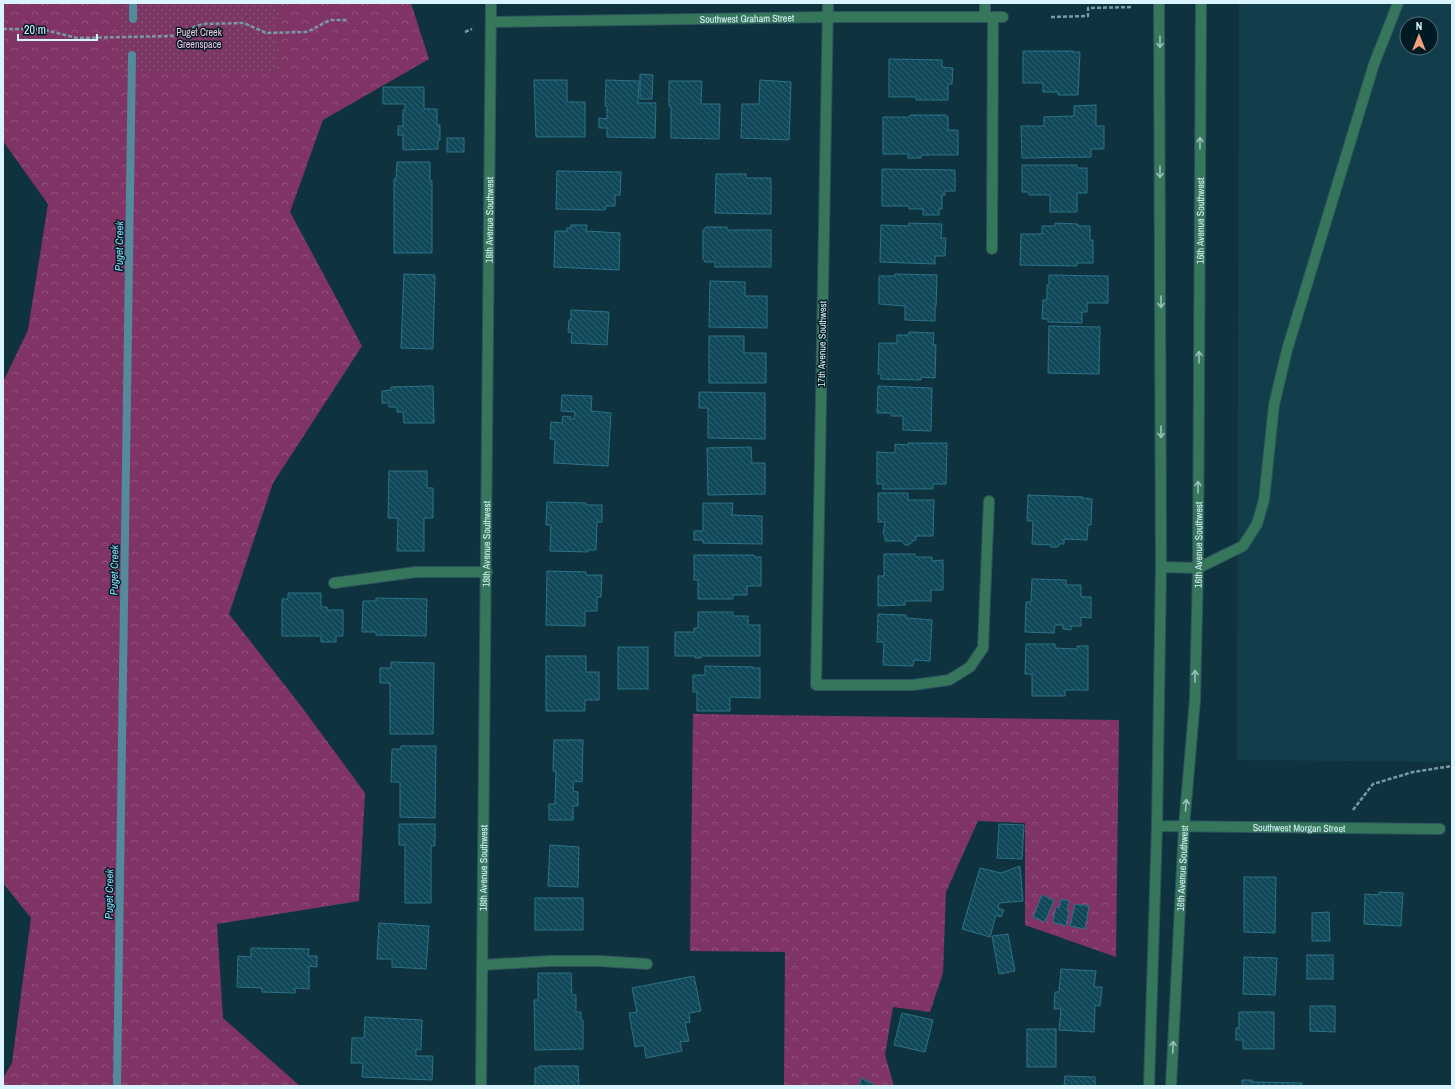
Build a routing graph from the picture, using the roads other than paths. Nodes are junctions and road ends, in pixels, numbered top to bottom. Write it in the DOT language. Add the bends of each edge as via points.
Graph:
graph roads {
  1 [pos="491,3"];
  2 [pos="828,3"];
  3 [pos="985,3"];
  4 [pos="1160,3"];
  5 [pos="1201,3"];
  6 [pos="1398,3"];
  7 [pos="828,17"];
  8 [pos="989,17"];
  9 [pos="1004,17"];
  10 [pos="491,22"];
  11 [pos="992,248"];
  12 [pos="989,501"];
  13 [pos="1161,567"];
  14 [pos="1198,568"];
  15 [pos="486,572"];
  16 [pos="334,583"];
  17 [pos="1157,826"];
  18 [pos="1184,827"];
  19 [pos="1440,829"];
  20 [pos="647,964"];
  21 [pos="482,965"];
  22 [pos="481,1086"];
  23 [pos="1149,1086"];
  24 [pos="1171,1086"];
  1 -- 10 [label="street, 18th Avenue Southwest"];
  2 -- 7 [label="street, 17th Avenue Southwest"];
  3 -- 8 [label="street"];
  4 -- 13 [label="street, one-way"];
  14 -- 5 [label="street, 16th Avenue Southwest, one-way"];
  6 -- 14 [label="street" via="1374,64 1287,350 1274,405 1264,500 1257,524 1243,546"];
  7 -- 8 [label="street, Southwest Graham Street"];
  7 -- 10 [label="street, Southwest Graham Street"];
  7 -- 12 [label="street, 17th Avenue Southwest" via="816,685 913,685 949,680 970,667 983,648"];
  8 -- 9 [label="street, Southwest Graham Street"];
  8 -- 11 [label="street"];
  10 -- 15 [label="street, 18th Avenue Southwest"];
  13 -- 14 [label="street"];
  13 -- 17 [label="street"];
  18 -- 14 [label="street, 16th Avenue Southwest, one-way" via="1194,699"];
  15 -- 16 [label="street" via="416,572"];
  15 -- 21 [label="street, 18th Avenue Southwest"];
  17 -- 18 [label="street, Southwest Morgan Street"];
  17 -- 23 [label="street"];
  18 -- 19 [label="street, Southwest Morgan Street"];
  24 -- 18 [label="street, 16th Avenue Southwest, one-way"];
  20 -- 21 [label="street" via="550,961"];
  21 -- 22 [label="street, 18th Avenue Southwest"];
}
